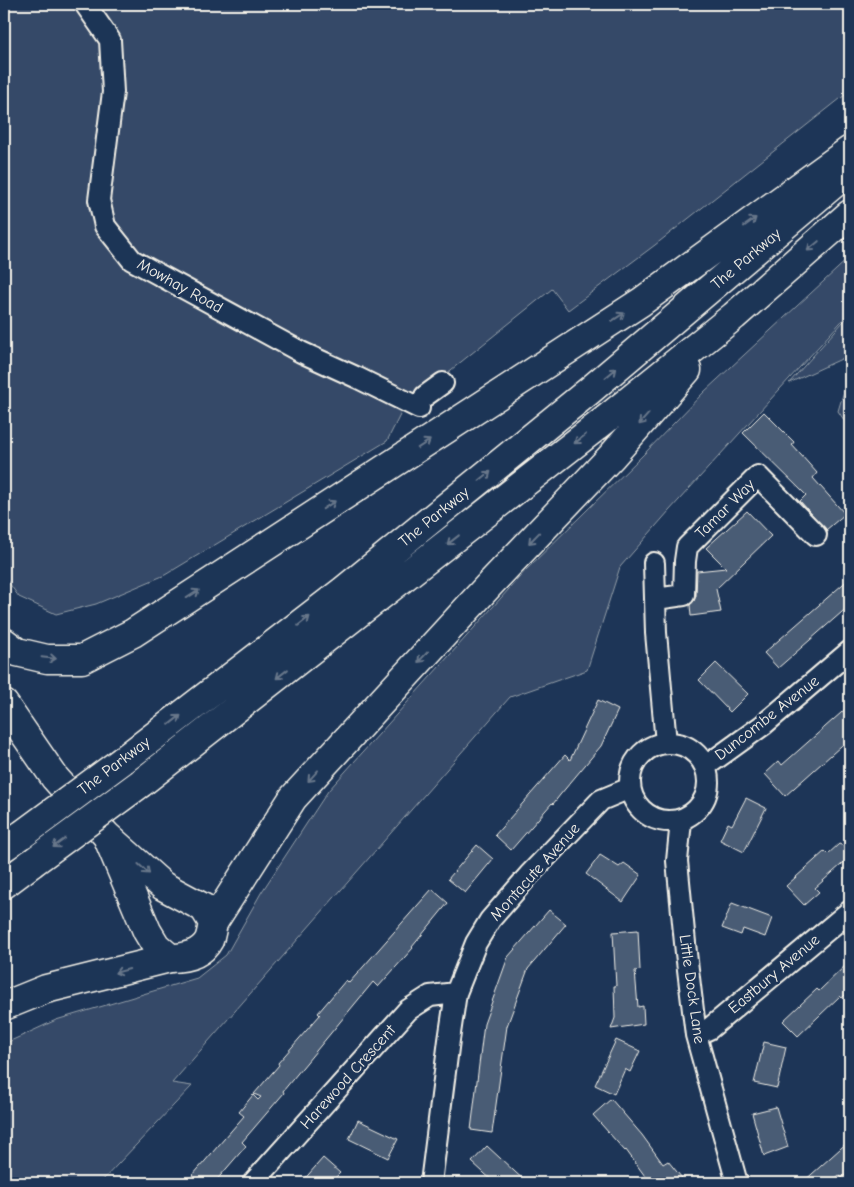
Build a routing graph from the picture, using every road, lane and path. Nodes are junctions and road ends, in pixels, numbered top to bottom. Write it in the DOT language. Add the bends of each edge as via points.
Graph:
graph roads {
  1 [pos="85,4"];
  2 [pos="850,150"];
  3 [pos="850,170"];
  4 [pos="850,214"];
  5 [pos="734,316"];
  6 [pos="443,383"];
  7 [pos="816,535"];
  8 [pos="654,563"];
  9 [pos="656,599"];
  10 [pos="4,642"];
  11 [pos="850,651"];
  12 [pos="4,704"];
  13 [pos="666,743"];
  14 [pos="706,766"];
  15 [pos="630,788"];
  16 [pos="681,821"];
  17 [pos="107,836"];
  18 [pos="13,841"];
  19 [pos="4,884"];
  20 [pos="850,911"];
  21 [pos="212,923"];
  22 [pos="170,958"];
  23 [pos="456,993"];
  24 [pos="4,1006"];
  25 [pos="696,1035"];
  26 [pos="252,1183"];
  27 [pos="431,1183"];
  28 [pos="737,1183"];
  1 -- 6 [label="street, Mowhay Road" via="110,40 112,92 99,200 105,226 132,260 300,352 358,378 422,402"];
  10 -- 2 [label="main road, one-way" via="17,652 48,659 82,658 133,633 641,302"];
  18 -- 3 [label="main road, The Parkway, one-way, bridge" via="122,761 389,554 596,385"];
  4 -- 5 [label="main road, The Parkway, one-way"];
  5 -- 19 [label="main road, The Parkway, one-way, bridge" via="141,783"];
  5 -- 21 [label="main road, one-way" via="612,456 293,798"];
  7 -- 9 [label="street, Tamar Way" via="758,476 687,547 684,595"];
  8 -- 9 [label="street"];
  9 -- 13 [label="street"];
  11 -- 14 [label="street, Duncombe Avenue" via="763,725"];
  12 -- 17 [label="main road" via="55,778"];
  13 -- 14 [label="street" via="684,745 698,754"];
  13 -- 15 [label="street" via="641,755 631,772"];
  14 -- 16 [label="street" via="709,785 704,802"];
  15 -- 16 [label="street" via="634,801 645,814 663,822"];
  15 -- 23 [label="street, Montacute Avenue" via="601,800 490,920 476,943"];
  16 -- 25 [label="street, Little Dock Lane" via="677,860"];
  17 -- 21 [label="main road, one-way" via="163,886 204,908"];
  17 -- 22 [label="main road" via="147,930 156,946"];
  20 -- 25 [label="street, Eastbury Avenue" via="709,1028"];
  21 -- 22 [label="main road" via="209,939 197,953"];
  22 -- 24 [label="main road, one-way" via="46,989"];
  23 -- 26 [label="street, Harewood Crescent" via="430,996 408,1010"];
  23 -- 27 [label="street, Montacute Avenue"];
  25 -- 28 [label="street, Little Dock Lane"];
}
